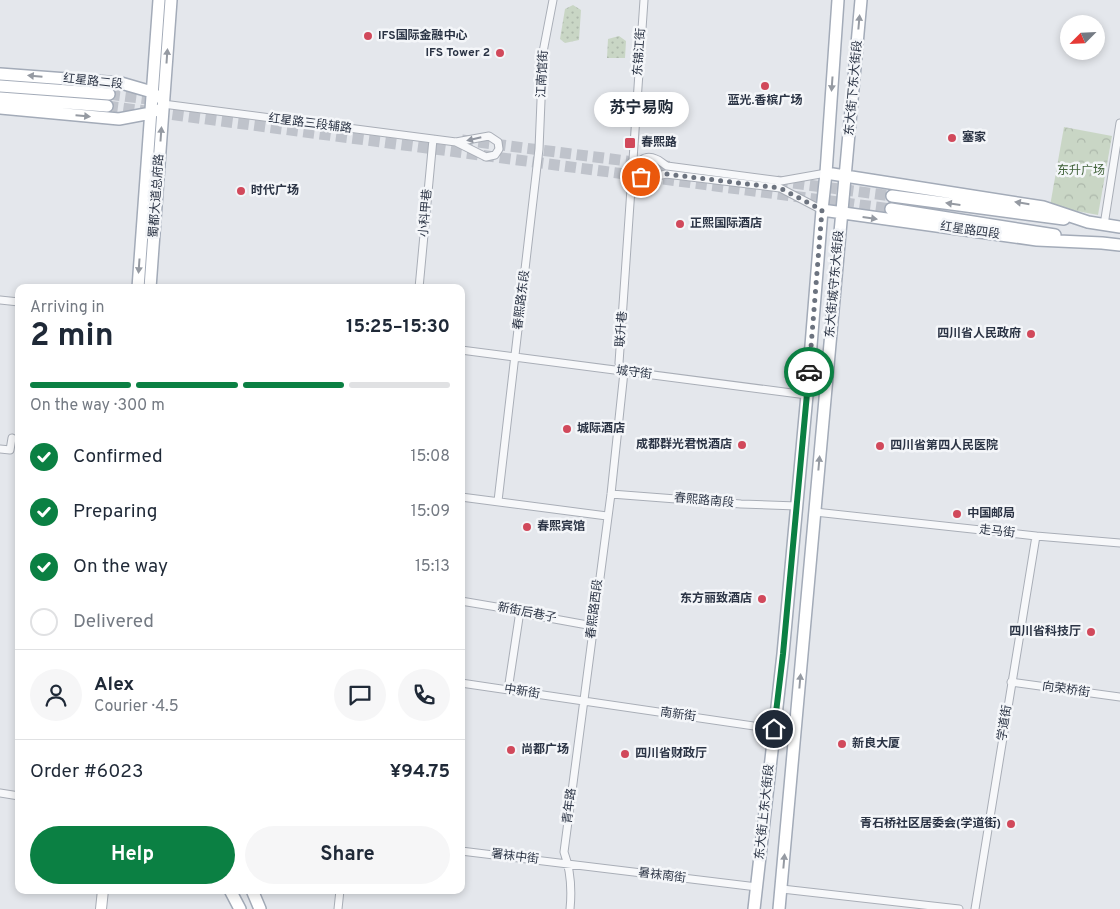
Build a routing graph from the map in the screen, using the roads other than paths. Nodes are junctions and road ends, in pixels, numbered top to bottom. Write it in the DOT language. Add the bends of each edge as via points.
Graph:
graph roads {
  1 [pos="159,0"];
  2 [pos="171,0"];
  3 [pos="553,0"];
  4 [pos="644,0"];
  5 [pos="838,0"];
  6 [pos="861,0"];
  7 [pos="0,74"];
  8 [pos="0,86"];
  9 [pos="152,92"];
  10 [pos="109,94"];
  11 [pos="0,98"];
  12 [pos="163,104"];
  13 [pos="108,106"];
  14 [pos="0,108"];
  15 [pos="151,113"];
  16 [pos="1120,122"];
  17 [pos="433,140"];
  18 [pos="456,142"];
  19 [pos="539,149"];
  20 [pos="632,163"];
  21 [pos="826,174"];
  22 [pos="846,176"];
  23 [pos="892,196"];
  24 [pos="891,209"];
  25 [pos="822,210"];
  26 [pos="842,214"];
  27 [pos="1088,222"];
  28 [pos="1104,225"];
  29 [pos="1120,227"];
  30 [pos="1102,243"];
  31 [pos="1120,245"];
  32 [pos="138,284"];
  33 [pos="150,284"];
  34 [pos="419,284"];
  35 [pos="0,300"];
  36 [pos="15,302"];
  37 [pos="465,351"];
  38 [pos="515,357"];
  39 [pos="624,372"];
  40 [pos="807,395"];
  41 [pos="12,438"];
  42 [pos="0,449"];
  43 [pos="611,494"];
  44 [pos="465,497"];
  45 [pos="498,501"];
  46 [pos="797,506"];
  47 [pos="815,512"];
  48 [pos="608,516"];
  49 [pos="1036,536"];
  50 [pos="1120,543"];
  51 [pos="465,603"];
  52 [pos="520,611"];
  53 [pos="593,626"];
  54 [pos="1012,682"];
  55 [pos="465,684"];
  56 [pos="508,690"];
  57 [pos="1120,697"];
  58 [pos="583,701"];
  59 [pos="774,729"];
  60 [pos="0,794"];
  61 [pos="15,796"];
  62 [pos="465,851"];
  63 [pos="568,864"];
  64 [pos="756,887"];
  65 [pos="782,889"];
  66 [pos="103,894"];
  67 [pos="232,894"];
  68 [pos="254,894"];
  69 [pos="340,894"];
  70 [pos="101,909"];
  71 [pos="240,909"];
  72 [pos="260,909"];
  73 [pos="338,909"];
  74 [pos="570,909"];
  75 [pos="754,909"];
  76 [pos="779,909"];
  77 [pos="959,909"];
  78 [pos="975,909"];
  1 -- 9 [label="main road, 蜀都大道总府路"];
  12 -- 2 [label="main road, 蜀都大道总府路, one-way"];
  3 -- 19 [label="street, 江南馆街" via="543,52"];
  4 -- 20 [label="street, 东锦江街"];
  5 -- 21 [label="main road, 东大街下东大街段, one-way"];
  22 -- 6 [label="main road, 东大街下东大街段, one-way"];
  9 -- 7 [label="main road, 红星路二段, one-way" via="121,83"];
  8 -- 10 [label="main road"];
  9 -- 12 [label="main road"];
  9 -- 15 [label="main road, 蜀都大道总府路"];
  11 -- 13 [label="main road"];
  12 -- 15 [label="main road"];
  12 -- 17 [label="street, 红星路三段辅路"];
  33 -- 12 [label="main road, 蜀都大道总府路, one-way"];
  14 -- 15 [label="main road, one-way" via="119,119"];
  15 -- 32 [label="main road, 蜀都大道总府路, one-way"];
  16 -- 28 [label="street"];
  17 -- 18 [label="street, 红星路三段辅路"];
  17 -- 34 [label="street, 小科甲巷"];
  18 -- 18 [label="street, 红星路三段辅路, one-way" via="486,157 495,155 498,149 498,142 489,136"];
  19 -- 38 [label="street, 春熙路东段"];
  20 -- 39 [label="street, 联升巷" via="620,363"];
  21 -- 22 [label="main road"];
  21 -- 25 [label="main road, 东大街城守东大街段"];
  21 -- 25 [label="street" via="781,181 667,166 650,158 642,159 636,166 638,174 646,179 666,174 780,188"];
  22 -- 26 [label="main road, 东大街城守东大街段"];
  27 -- 22 [label="main road, one-way" via="1043,207"];
  27 -- 23 [label="main road, one-way"];
  24 -- 30 [label="main road"];
  25 -- 26 [label="main road, 红星路四段"];
  25 -- 40 [label="main road, 东大街城守东大街段"];
  26 -- 30 [label="main road, 红星路四段, one-way" via="1037,240"];
  47 -- 26 [label="main road, 东大街城守东大街段, one-way"];
  27 -- 28 [label="main road"];
  28 -- 29 [label="main road"];
  30 -- 31 [label="main road, 红星路四段"];
  35 -- 36 [label="street"];
  37 -- 38 [label="street, 城守街"];
  38 -- 39 [label="street, 城守街"];
  38 -- 45 [label="street, 春熙路东段"];
  39 -- 40 [label="street, 城守街"];
  39 -- 43 [label="street, 联升巷"];
  40 -- 46 [label="main road, 东大街城守东大街段"];
  41 -- 42 [label="street" via="10,450"];
  43 -- 46 [label="street, 春熙路南段"];
  43 -- 48 [label="street"];
  44 -- 45 [label="street"];
  45 -- 48 [label="street"];
  46 -- 59 [label="main road, 东大街上东大街段"];
  47 -- 49 [label="street, 走马街"];
  65 -- 47 [label="main road, 东大街上东大街段, one-way"];
  48 -- 53 [label="street, 春熙路西段"];
  49 -- 50 [label="street, 走马街"];
  49 -- 54 [label="street, 学道街"];
  51 -- 52 [label="street, 新街后巷子"];
  52 -- 53 [label="street, 新街后巷子"];
  52 -- 56 [label="street"];
  53 -- 58 [label="street, 春熙路西段"];
  54 -- 57 [label="street, 向荣桥街"];
  54 -- 78 [label="street, 学道街"];
  55 -- 56 [label="street, 中新街"];
  56 -- 58 [label="street, 中新街"];
  58 -- 59 [label="street, 南新街"];
  58 -- 63 [label="street, 青年路" via="564,852"];
  59 -- 64 [label="main road, 东大街上东大街段"];
  60 -- 61 [label="street"];
  62 -- 63 [label="street, 署袜中街"];
  63 -- 64 [label="street, 暑袜南街"];
  63 -- 74 [label="street, 青年路" via="572,892"];
  64 -- 75 [label="main road, 东大街上东大街段"];
  65 -- 76 [label="main road, 东大街上东大街段"];
  65 -- 77 [label="street"];
  66 -- 70 [label="main road"];
  67 -- 71 [label="main road"];
  68 -- 72 [label="main road"];
  69 -- 73 [label="street"];
}
